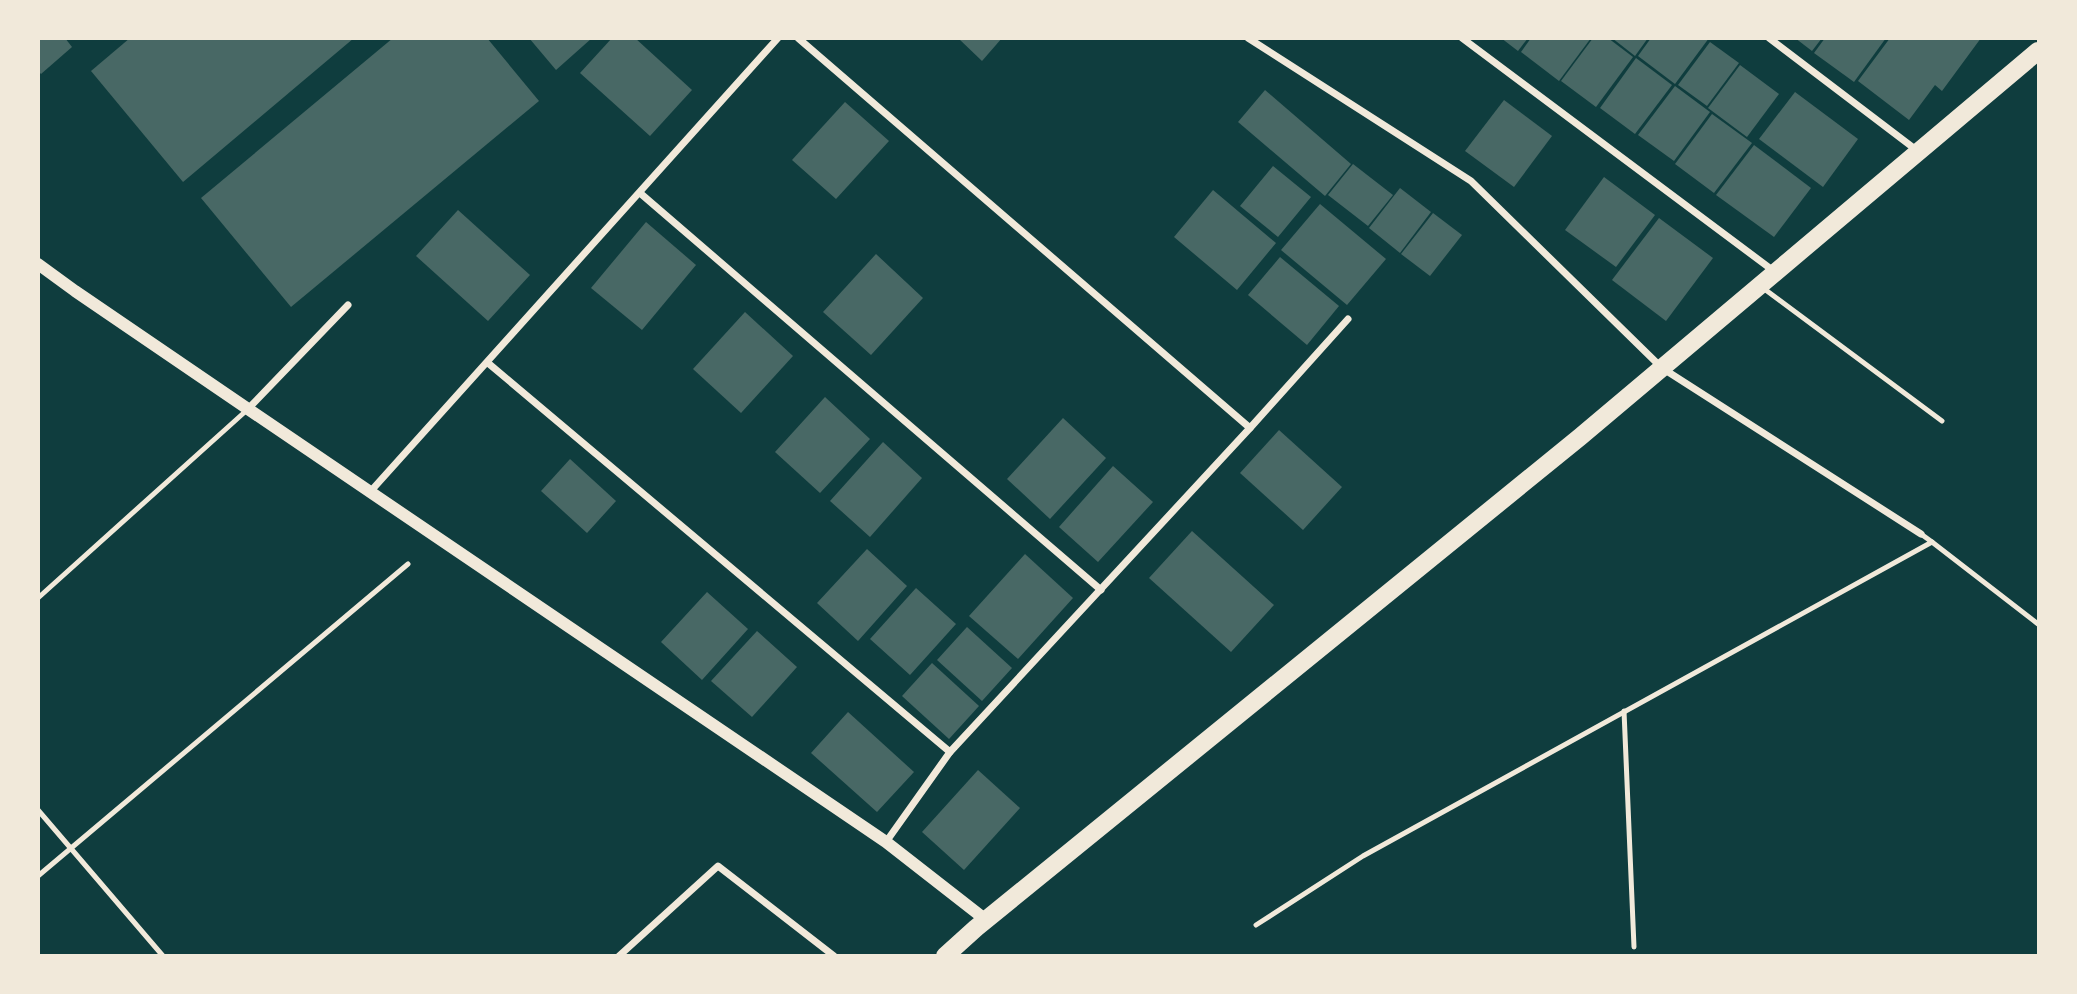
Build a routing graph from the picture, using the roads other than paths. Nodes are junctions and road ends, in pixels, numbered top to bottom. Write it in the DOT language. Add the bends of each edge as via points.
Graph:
graph roads {
  1 [pos="778,38"];
  2 [pos="798,38"];
  3 [pos="1248,38"];
  4 [pos="1462,38"];
  5 [pos="1769,38"];
  6 [pos="2039,51"];
  7 [pos="1920,152"];
  8 [pos="640,193"];
  9 [pos="38,264"];
  10 [pos="1776,273"];
  11 [pos="1760,286"];
  12 [pos="348,305"];
  13 [pos="1348,319"];
  14 [pos="488,363"];
  15 [pos="1662,368"];
  16 [pos="248,409"];
  17 [pos="1942,421"];
  18 [pos="1250,428"];
  19 [pos="370,492"];
  20 [pos="1921,534"];
  21 [pos="1932,542"];
  22 [pos="408,564"];
  23 [pos="1101,590"];
  24 [pos="38,598"];
  25 [pos="2039,624"];
  26 [pos="1624,711"];
  27 [pos="950,752"];
  28 [pos="38,810"];
  29 [pos="886,842"];
  30 [pos="71,848"];
  31 [pos="38,876"];
  32 [pos="986,920"];
  33 [pos="1256,925"];
  34 [pos="1634,947"];
  35 [pos="163,956"];
  36 [pos="619,956"];
  37 [pos="834,956"];
  38 [pos="945,956"];
  1 -- 8 [label="street"];
  2 -- 18 [label="street"];
  3 -- 15 [label="street" via="1471,181"];
  4 -- 10 [label="street"];
  5 -- 7 [label="street"];
  6 -- 7 [label="main road"];
  7 -- 10 [label="main road"];
  8 -- 14 [label="street"];
  8 -- 23 [label="street"];
  9 -- 16 [label="street"];
  10 -- 11 [label="main road"];
  11 -- 15 [label="main road"];
  11 -- 17 [label="lane"];
  12 -- 16 [label="street"];
  13 -- 18 [label="street"];
  14 -- 19 [label="street"];
  14 -- 27 [label="street"];
  15 -- 20 [label="street"];
  15 -- 32 [label="main road"];
  16 -- 19 [label="street"];
  16 -- 24 [label="lane"];
  18 -- 23 [label="street"];
  19 -- 29 [label="street"];
  20 -- 21 [label="lane"];
  21 -- 25 [label="lane"];
  21 -- 26 [label="lane"];
  22 -- 30 [label="lane"];
  23 -- 27 [label="street"];
  26 -- 33 [label="lane" via="1363,856"];
  26 -- 34 [label="lane"];
  27 -- 29 [label="street"];
  28 -- 30 [label="lane"];
  29 -- 32 [label="street"];
  30 -- 31 [label="lane"];
  30 -- 35 [label="lane"];
  32 -- 38 [label="main road"];
  36 -- 37 [label="street" via="718,866"];
}
